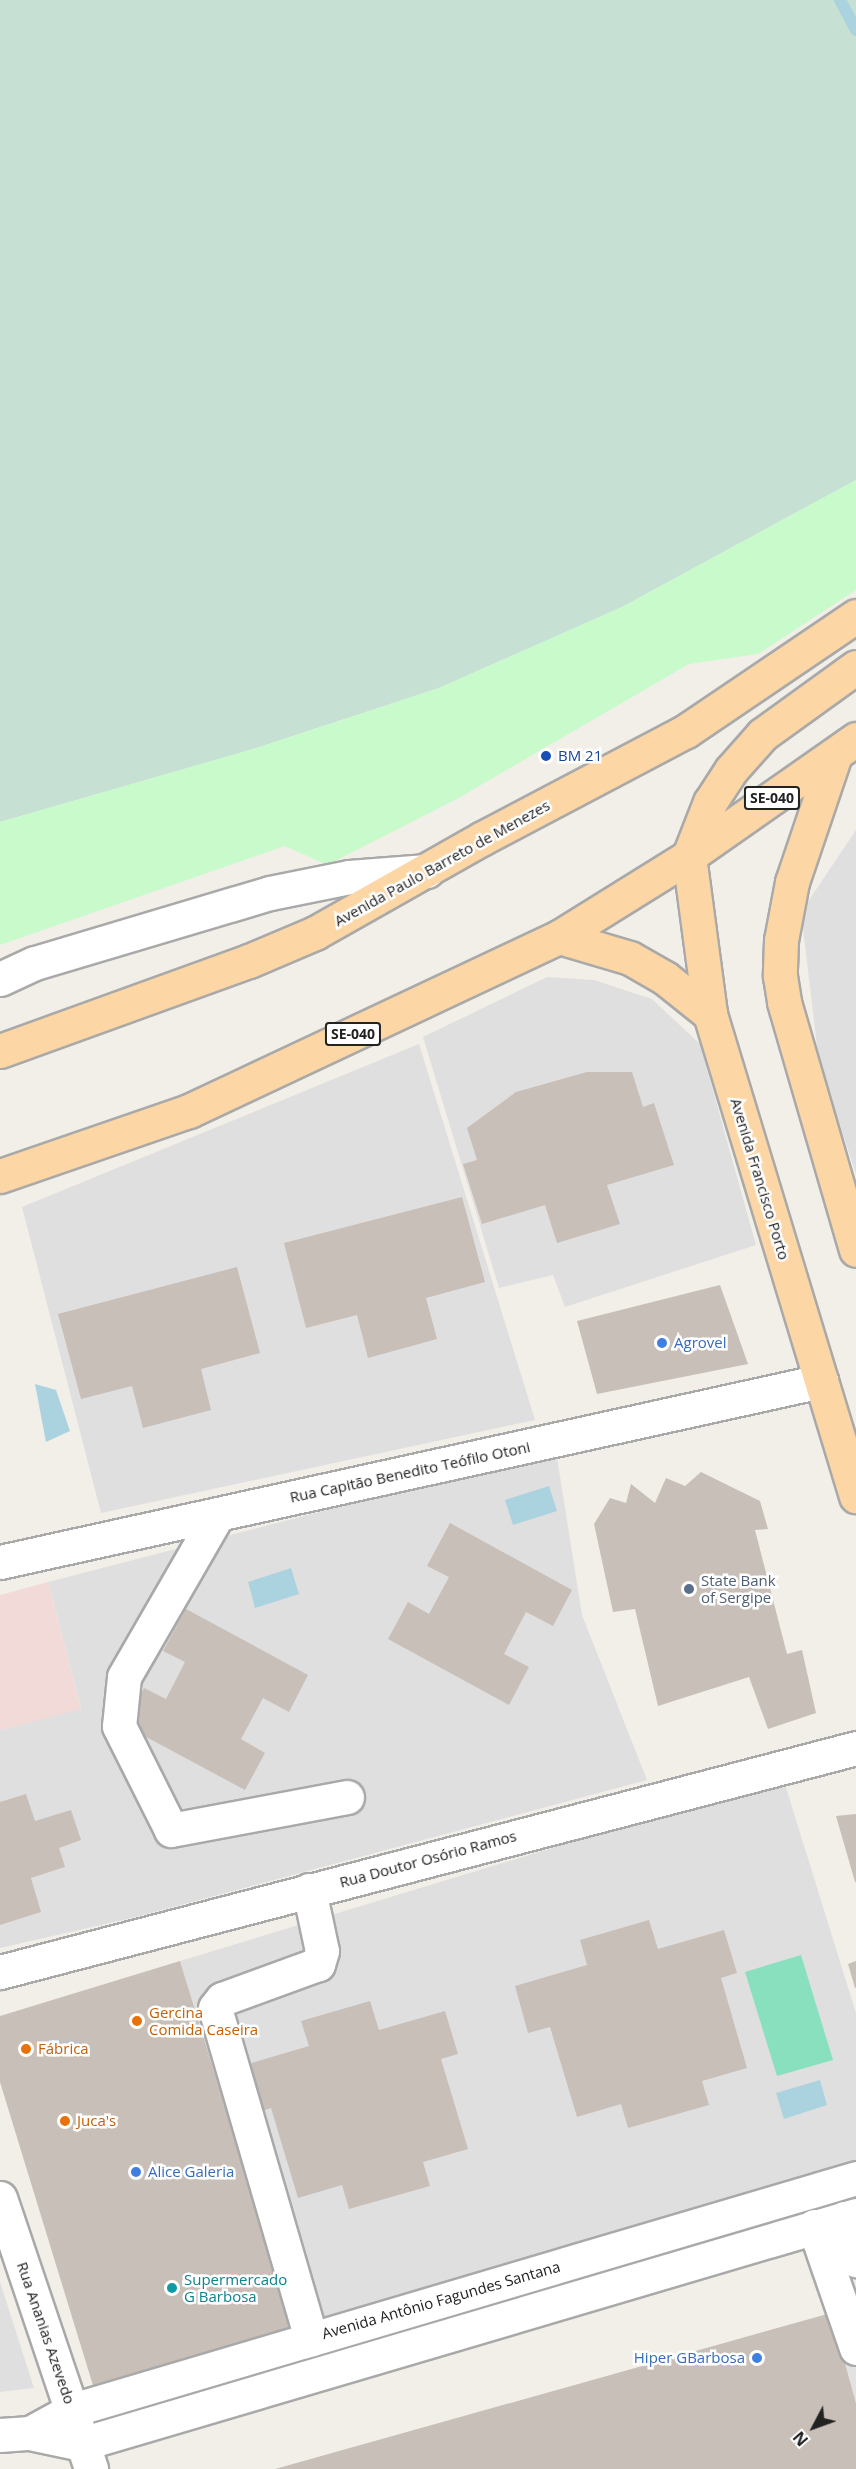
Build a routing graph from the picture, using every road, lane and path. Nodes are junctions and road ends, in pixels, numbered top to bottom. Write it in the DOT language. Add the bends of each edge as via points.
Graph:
graph roads {
  1 [pos="856,616"];
  2 [pos="856,667"];
  3 [pos="845,747"];
  4 [pos="689,856"];
  5 [pos="427,871"];
  6 [pos="559,937"];
  7 [pos="0,979"];
  8 [pos="710,1014"];
  9 [pos="0,1051"];
  10 [pos="0,1176"];
  11 [pos="856,1250"];
  12 [pos="821,1381"];
  13 [pos="856,1496"];
  14 [pos="218,1514"];
  15 [pos="0,1562"];
  16 [pos="856,1748"];
  17 [pos="347,1797"];
  18 [pos="309,1890"];
  19 [pos="0,1972"];
  20 [pos="856,2178"];
  21 [pos="0,2198"];
  22 [pos="838,2219"];
  23 [pos="856,2260"];
  24 [pos="311,2339"];
  25 [pos="856,2348"];
  26 [pos="72,2410"];
  27 [pos="15,2434"];
  28 [pos="86,2457"];
  1 -- 5 [label="main road, Avenida Paulo Barreto de Menezes" via="686,731"];
  2 -- 4 [label="main road" via="763,734 731,770 710,802"];
  3 -- 4 [label="main road, SE-040"];
  3 -- 11 [label="main road" via="792,882 781,940 780,976 784,1002"];
  4 -- 6 [label="main road, SE-040"];
  4 -- 8 [label="main road, Avenida Francisco Porto"];
  5 -- 7 [label="street" via="349,877 270,892 35,963"];
  5 -- 9 [label="main road, Avenida Paulo Barreto de Menezes" via="315,933 259,957"];
  6 -- 8 [label="main road" via="630,958 665,978"];
  6 -- 10 [label="main road, SE-040" via="189,1111"];
  8 -- 12 [label="main road, Avenida Francisco Porto"];
  12 -- 13 [label="main road, Avenida Francisco Porto"];
  12 -- 14 [label="street, Rua Capitão Benedito Teófilo Otoni"];
  14 -- 15 [label="street, Rua Capitão Benedito Teófilo Otoni"];
  14 -- 17 [label="street" via="124,1677 119,1726 171,1830"];
  16 -- 18 [label="street, Rua Doutor Osório Ramos"];
  18 -- 19 [label="street, Rua Doutor Osório Ramos"];
  18 -- 24 [label="street" via="322,1951 318,1964 222,1999 215,2008"];
  20 -- 24 [label="street, Avenida Antônio Fagundes Santana"];
  21 -- 26 [label="street, Rua Ananias Azevedo"];
  22 -- 23 [label="street"];
  22 -- 25 [label="street"];
  22 -- 28 [label="street, Avenida Antônio Fagundes Santana"];
  24 -- 26 [label="street, Avenida Antônio Fagundes Santana"];
  26 -- 27 [label="street, Avenida Antônio Fagundes Santana"];
  26 -- 28 [label="street, Rua Ananias Azevedo"];
  27 -- 28 [label="street, Avenida Antônio Fagundes Santana"];
}
